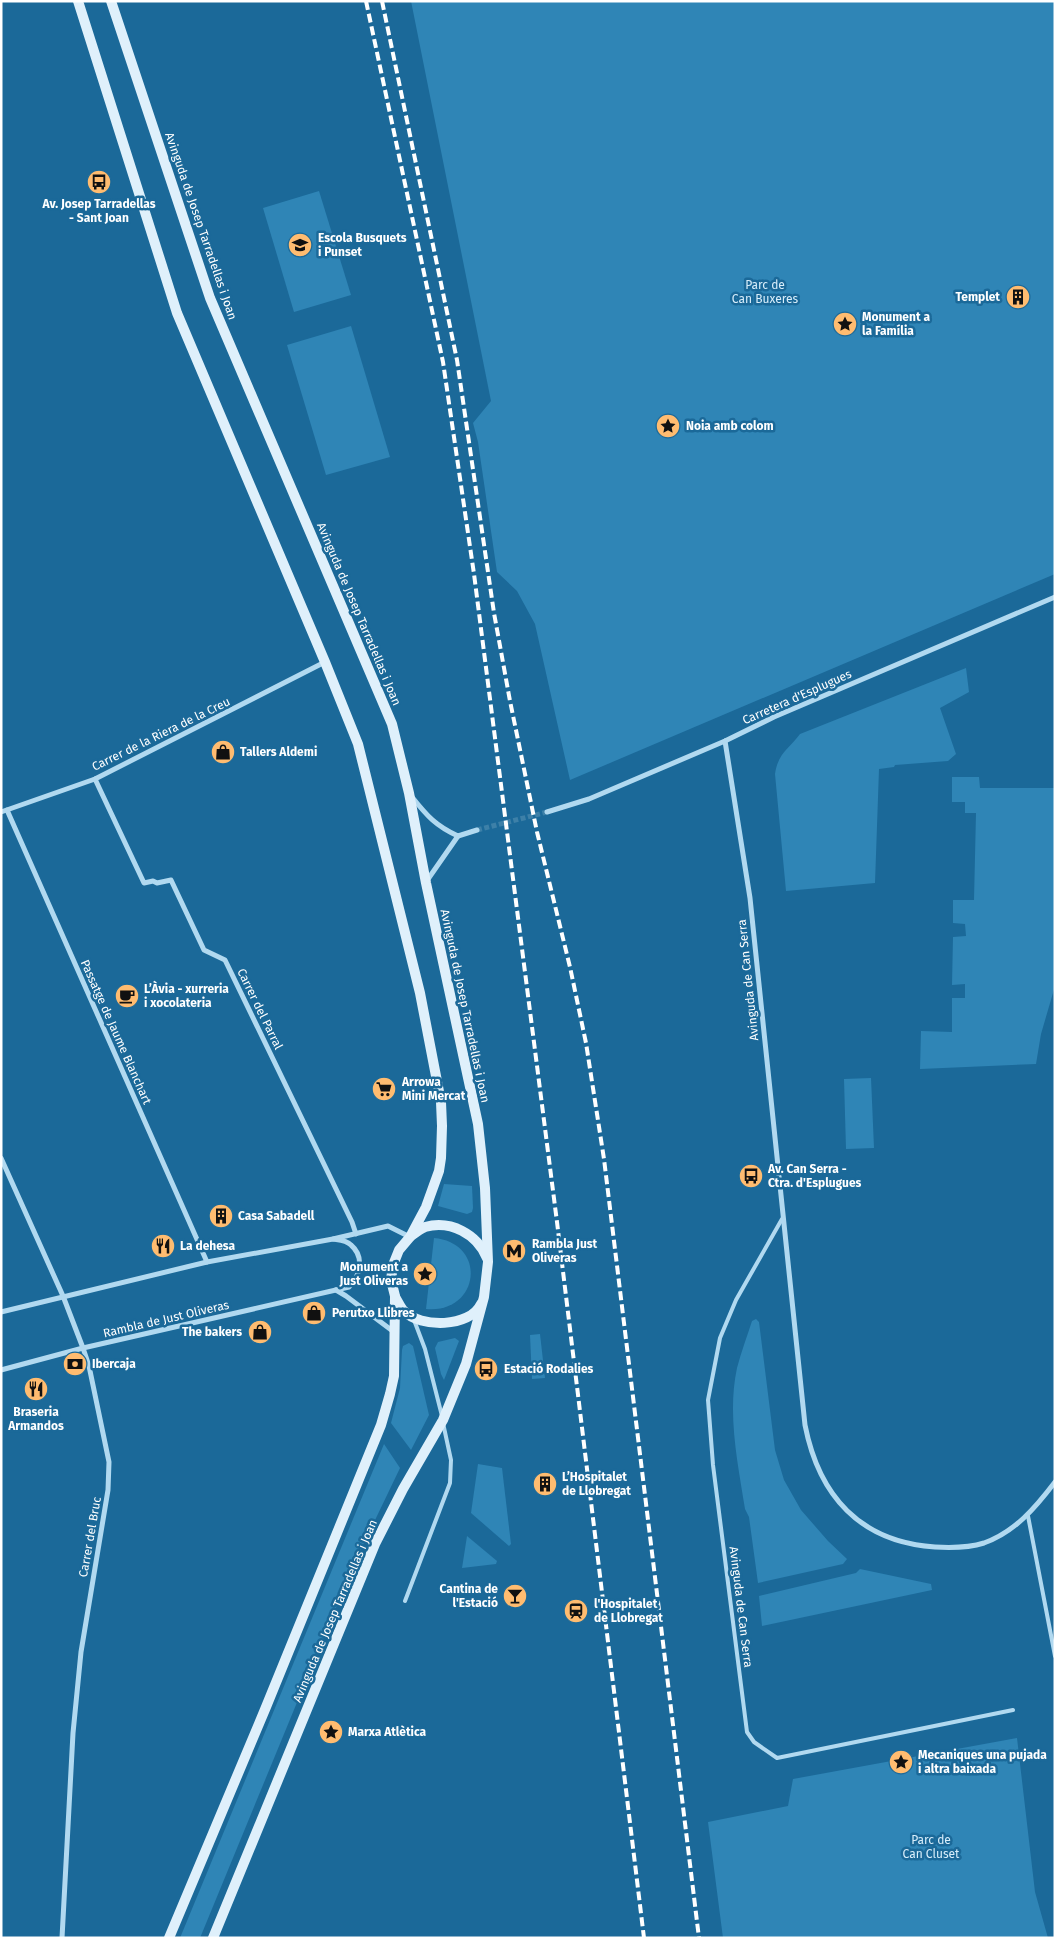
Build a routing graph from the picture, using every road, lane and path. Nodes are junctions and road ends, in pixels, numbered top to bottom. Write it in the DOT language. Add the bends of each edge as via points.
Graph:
graph roads {
  1 [pos="78,1"];
  2 [pos="111,1"];
  3 [pos="1055,597"];
  4 [pos="325,662"];
  5 [pos="726,741"];
  6 [pos="94,779"];
  7 [pos="409,793"];
  8 [pos="7,810"];
  9 [pos="1,812"];
  10 [pos="547,812"];
  11 [pos="477,830"];
  12 [pos="458,836"];
  13 [pos="426,882"];
  14 [pos="1,1158"];
  15 [pos="782,1219"];
  16 [pos="355,1231"];
  17 [pos="410,1236"];
  18 [pos="333,1239"];
  19 [pos="207,1262"];
  20 [pos="488,1262"];
  21 [pos="336,1290"];
  22 [pos="63,1296"];
  23 [pos="394,1296"];
  24 [pos="484,1297"];
  25 [pos="1,1312"];
  26 [pos="413,1317"];
  27 [pos="394,1332"];
  28 [pos="83,1348"];
  29 [pos="1,1370"];
  30 [pos="443,1420"];
  31 [pos="1055,1482"];
  32 [pos="1028,1516"];
  33 [pos="405,1602"];
  34 [pos="1055,1656"];
  35 [pos="1013,1710"];
  36 [pos="62,1938"];
  37 [pos="169,1938"];
  38 [pos="213,1938"];
  1 -- 4 [label="street" via="176,313"];
  2 -- 7 [label="street, Avinguda de Josep Tarradellas i Joan" via="210,298 392,724"];
  3 -- 5 [label="street, Carretera d'Esplugues" via="774,717"];
  4 -- 6 [label="street, Carrer de la Riera de la Creu"];
  4 -- 17 [label="street" via="358,744 420,993 441,1102 439,1171 426,1207"];
  5 -- 10 [label="street, Carretera d'Esplugues" via="589,799"];
  5 -- 15 [label="street, Avinguda de Can Serra" via="750,898"];
  6 -- 8 [label="street, Carrer de la Riera de la Creu"];
  6 -- 16 [label="street, Carrer del Parral" via="144,883 171,880 204,950 225,960"];
  7 -- 12 [label="street" via="428,818"];
  7 -- 13 [label="street, Avinguda de Josep Tarradellas i Joan"];
  8 -- 9 [label="street, Carrer de la Riera de la Creu"];
  8 -- 19 [label="street, Passatge de Jaume Blanchart"];
  11 -- 12 [label="street"];
  12 -- 13 [label="street"];
  13 -- 20 [label="street, Avinguda de Josep Tarradellas i Joan" via="478,1124"];
  14 -- 22 [label="street, Carrer del Bruc"];
  15 -- 32 [label="street, Avinguda de Can Serra" via="808,1444 820,1476 841,1506 881,1535 910,1544 957,1548 984,1543"];
  15 -- 35 [label="lane, Avinguda de Can Serra" via="732,1308 720,1338 708,1400 713,1465 747,1732 754,1742 777,1758"];
  16 -- 17 [label="street" via="388,1226"];
  16 -- 18 [label="street"];
  17 -- 20 [label="street" via="424,1228 440,1225 457,1228 472,1236"];
  17 -- 23 [label="street" via="392,1265"];
  18 -- 19 [label="street"];
  18 -- 21 [label="street, Rambla de Just Oliveras" via="352,1245 360,1263 360,1273 354,1282 349,1287"];
  19 -- 22 [label="street"];
  20 -- 24 [label="street, Avinguda de Josep Tarradellas i Joan"];
  21 -- 27 [label="street"];
  21 -- 28 [label="street, Rambla de Just Oliveras"];
  22 -- 25 [label="street"];
  22 -- 28 [label="street, Carrer del Bruc"];
  23 -- 26 [label="street" via="404,1311"];
  23 -- 27 [label="street"];
  24 -- 26 [label="street" via="479,1309 463,1319 431,1323"];
  24 -- 30 [label="street, Avinguda de Josep Tarradellas i Joan" via="466,1364"];
  26 -- 30 [label="lane" via="425,1349"];
  27 -- 37 [label="street" via="394,1376 381,1425"];
  28 -- 29 [label="street, Rambla de Just Oliveras"];
  28 -- 36 [label="street, Carrer del Bruc" via="109,1462 109,1481 80,1652"];
  30 -- 33 [label="lane" via="451,1460 450,1483"];
  30 -- 38 [label="street, Avinguda de Josep Tarradellas i Joan" via="375,1544"];
  31 -- 32 [label="street, Avinguda de Can Serra"];
  32 -- 34 [label="lane"];
}
